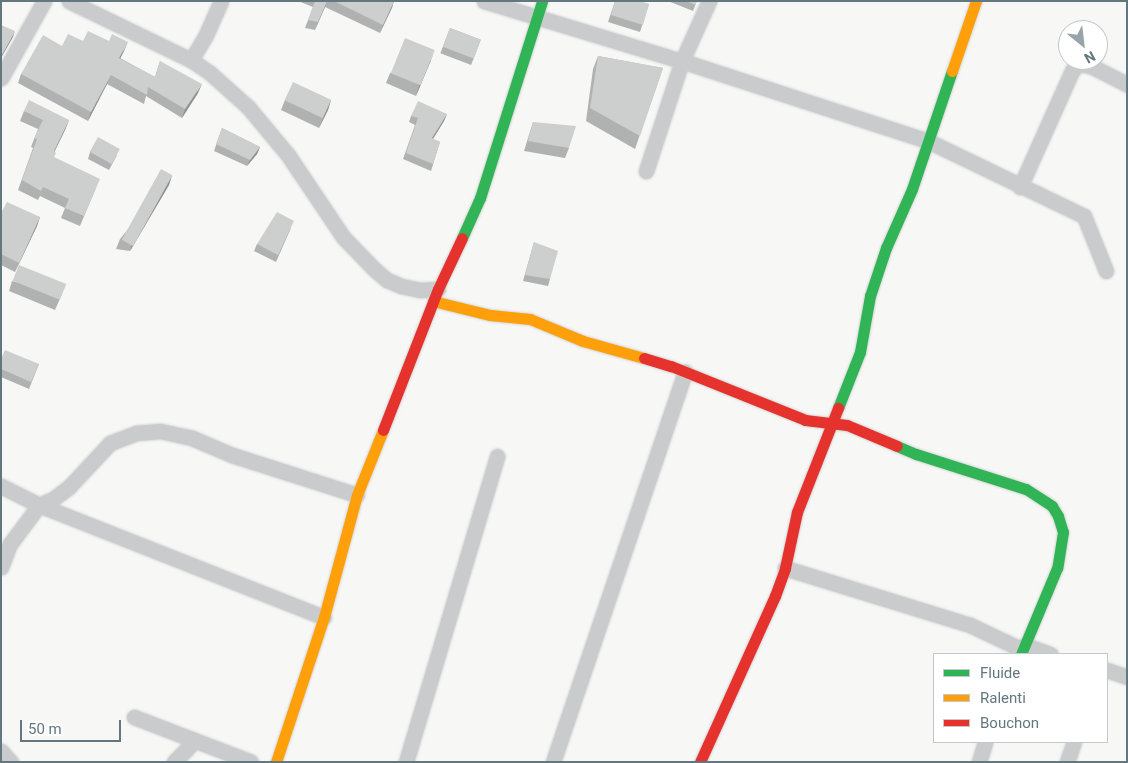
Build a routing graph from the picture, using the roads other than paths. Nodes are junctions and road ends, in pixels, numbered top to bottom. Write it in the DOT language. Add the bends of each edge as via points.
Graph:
graph roads {
  1 [pos="44,1"];
  2 [pos="69,1"];
  3 [pos="221,1"];
  4 [pos="484,1"];
  5 [pos="542,1"];
  6 [pos="709,1"];
  7 [pos="976,1"];
  8 [pos="537,18"];
  9 [pos="191,60"];
  10 [pos="682,61"];
  11 [pos="1,78"];
  12 [pos="1127,84"];
  13 [pos="928,141"];
  14 [pos="646,171"];
  15 [pos="1020,187"];
  16 [pos="1106,271"];
  17 [pos="435,295"];
  18 [pos="685,372"];
  19 [pos="832,424"];
  20 [pos="497,456"];
  21 [pos="1,486"];
  22 [pos="357,495"];
  23 [pos="39,505"];
  24 [pos="1,567"];
  25 [pos="785,568"];
  26 [pos="324,617"];
  27 [pos="1023,650"];
  28 [pos="1043,653"];
  29 [pos="1108,670"];
  30 [pos="1127,676"];
  31 [pos="134,717"];
  32 [pos="195,740"];
  33 [pos="985,743"];
  34 [pos="1074,743"];
  35 [pos="1,751"];
  36 [pos="11,762"];
  37 [pos="174,762"];
  38 [pos="251,762"];
  39 [pos="276,762"];
  40 [pos="406,762"];
  41 [pos="553,762"];
  42 [pos="700,762"];
  43 [pos="978,762"];
  44 [pos="1067,762"];
  1 -- 11 [label="street"];
  2 -- 9 [label="street"];
  3 -- 9 [label="street"];
  4 -- 8 [label="street"];
  5 -- 8 [label="street"];
  6 -- 10 [label="street"];
  7 -- 13 [label="street"];
  8 -- 10 [label="street"];
  8 -- 17 [label="street" via="480,198"];
  9 -- 17 [label="street" via="248,107 288,155 343,237 375,270 401,286"];
  10 -- 13 [label="street"];
  10 -- 14 [label="street"];
  12 -- 15 [label="street" via="1094,67 1076,66"];
  13 -- 15 [label="street"];
  13 -- 19 [label="street" via="912,189 886,248 870,296 860,352"];
  15 -- 16 [label="street" via="1084,216"];
  17 -- 18 [label="street" via="490,315 530,319 583,341"];
  17 -- 22 [label="street"];
  18 -- 19 [label="street" via="805,420"];
  18 -- 41 [label="street"];
  19 -- 25 [label="street" via="797,512"];
  19 -- 27 [label="street" via="865,431 916,454 1026,489 1052,506 1062,532 1057,568"];
  20 -- 40 [label="street"];
  21 -- 23 [label="street"];
  22 -- 23 [label="street" via="232,455 192,438 160,431 136,433 110,443 69,487"];
  22 -- 26 [label="street"];
  23 -- 24 [label="street" via="10,544"];
  23 -- 26 [label="street"];
  25 -- 27 [label="street" via="970,624"];
  25 -- 42 [label="street"];
  26 -- 39 [label="street"];
  27 -- 28 [label="street"];
  29 -- 30 [label="street"];
  31 -- 32 [label="street"];
  32 -- 37 [label="street"];
  32 -- 38 [label="street"];
  33 -- 43 [label="street"];
  34 -- 44 [label="street"];
  35 -- 36 [label="street"];
}
